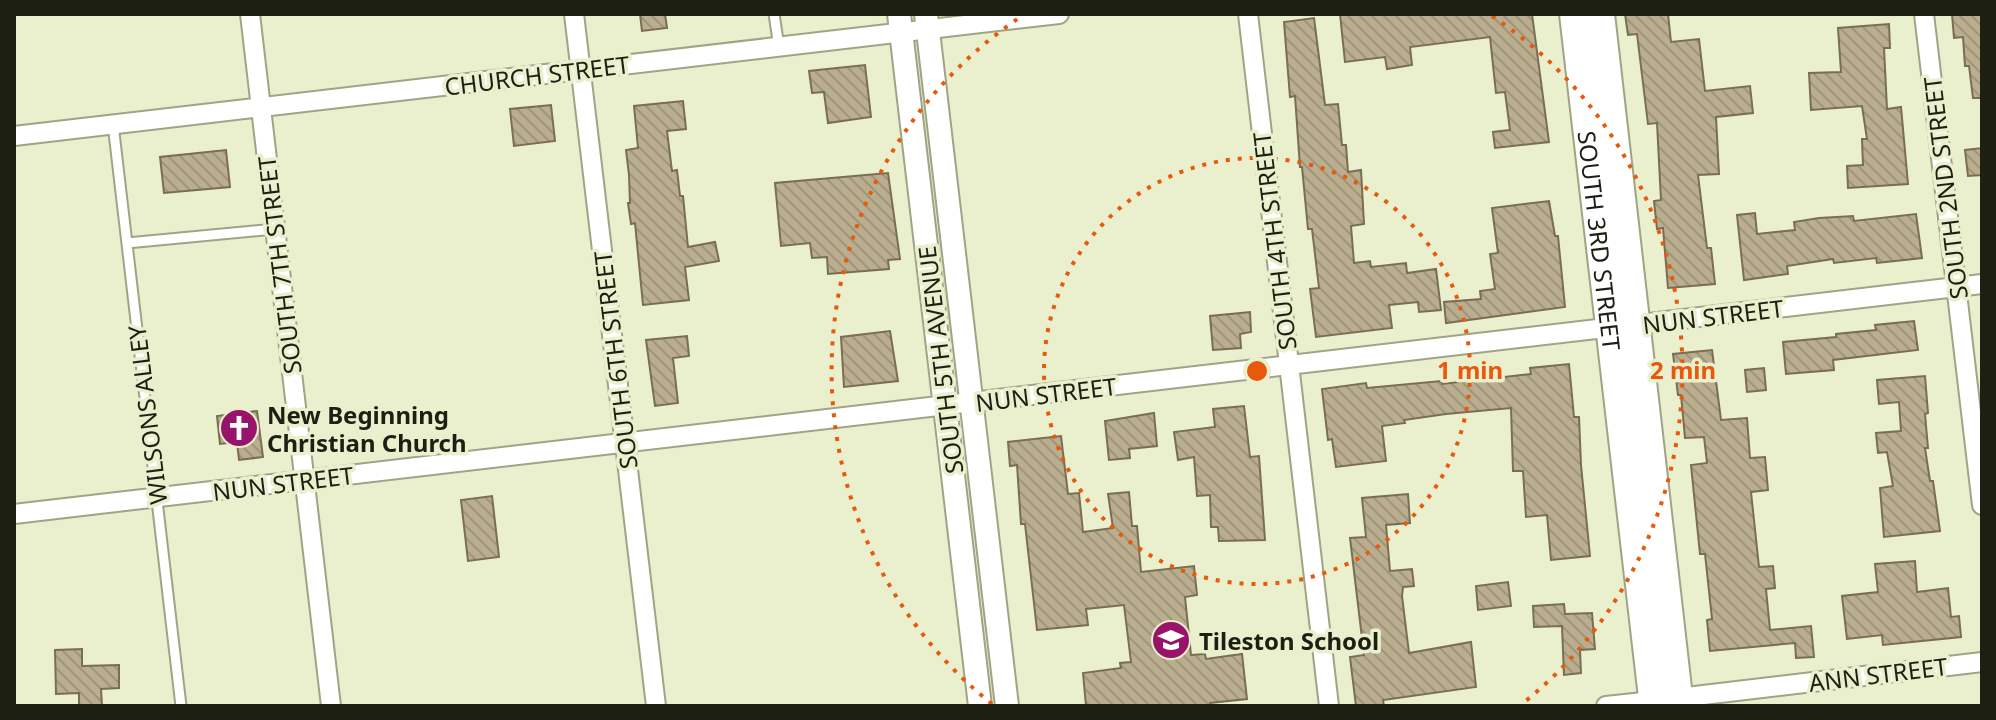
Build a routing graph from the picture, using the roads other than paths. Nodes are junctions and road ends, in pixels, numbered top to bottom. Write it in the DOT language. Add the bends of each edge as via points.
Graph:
graph roads {
  1 [pos="250,14"];
  2 [pos="574,14"];
  3 [pos="774,14"];
  4 [pos="1059,14"];
  5 [pos="1248,14"];
  6 [pos="1574,14"];
  7 [pos="1600,14"];
  8 [pos="1924,14"];
  9 [pos="927,22"];
  10 [pos="900,23"];
  11 [pos="779,47"];
  12 [pos="581,70"];
  13 [pos="260,107"];
  14 [pos="113,124"];
  15 [pos="14,136"];
  16 [pos="275,229"];
  17 [pos="127,243"];
  18 [pos="1982,284"];
  19 [pos="1956,288"];
  20 [pos="1622,326"];
  21 [pos="1289,365"];
  22 [pos="971,402"];
  23 [pos="945,405"];
  24 [pos="625,443"];
  25 [pos="304,480"];
  26 [pos="156,497"];
  27 [pos="1982,505"];
  28 [pos="14,514"];
  29 [pos="1982,662"];
  30 [pos="1666,703"];
  31 [pos="181,706"];
  32 [pos="331,706"];
  33 [pos="656,706"];
  34 [pos="980,706"];
  35 [pos="1007,706"];
  36 [pos="1329,706"];
  37 [pos="1606,706"];
  1 -- 13 [label="street, SOUTH 7TH STREET"];
  2 -- 12 [label="street, SOUTH 6TH STREET"];
  3 -- 11 [label="lane"];
  4 -- 9 [label="street, CHURCH STREET"];
  5 -- 21 [label="street, SOUTH 4TH STREET"];
  6 -- 20 [label="main road, SOUTH 3RD STREET"];
  7 -- 20 [label="main road, SOUTH 3RD STREET"];
  8 -- 19 [label="street, SOUTH 2ND STREET"];
  9 -- 10 [label="street, CHURCH STREET"];
  9 -- 22 [label="street, SOUTH 5TH AVENUE"];
  10 -- 11 [label="street, CHURCH STREET"];
  10 -- 23 [label="street, SOUTH 5TH AVENUE"];
  11 -- 12 [label="street, CHURCH STREET"];
  12 -- 13 [label="street, CHURCH STREET"];
  12 -- 24 [label="street, SOUTH 6TH STREET"];
  13 -- 14 [label="street, CHURCH STREET"];
  13 -- 16 [label="street, SOUTH 7TH STREET"];
  14 -- 15 [label="street, CHURCH STREET"];
  14 -- 17 [label="lane, WILSONS ALLEY"];
  16 -- 17 [label="lane"];
  16 -- 25 [label="street, SOUTH 7TH STREET"];
  17 -- 26 [label="lane, WILSONS ALLEY"];
  18 -- 19 [label="street, NUN STREET"];
  19 -- 20 [label="street, NUN STREET"];
  19 -- 27 [label="street, SOUTH 2ND STREET"];
  20 -- 21 [label="street, NUN STREET"];
  20 -- 30 [label="main road, SOUTH 3RD STREET"];
  21 -- 22 [label="street, NUN STREET"];
  21 -- 36 [label="street, SOUTH 4TH STREET"];
  22 -- 23 [label="street, NUN STREET"];
  22 -- 35 [label="street, SOUTH 5TH AVENUE"];
  23 -- 24 [label="street, NUN STREET"];
  23 -- 34 [label="street, SOUTH 5TH AVENUE"];
  24 -- 25 [label="street, NUN STREET"];
  24 -- 33 [label="street, SOUTH 6TH STREET"];
  25 -- 26 [label="street, NUN STREET"];
  25 -- 32 [label="street, SOUTH 7TH STREET"];
  26 -- 28 [label="street, NUN STREET"];
  26 -- 31 [label="lane, WILSONS ALLEY"];
  29 -- 30 [label="street, ANN STREET"];
  30 -- 37 [label="street, ANN STREET"];
}
